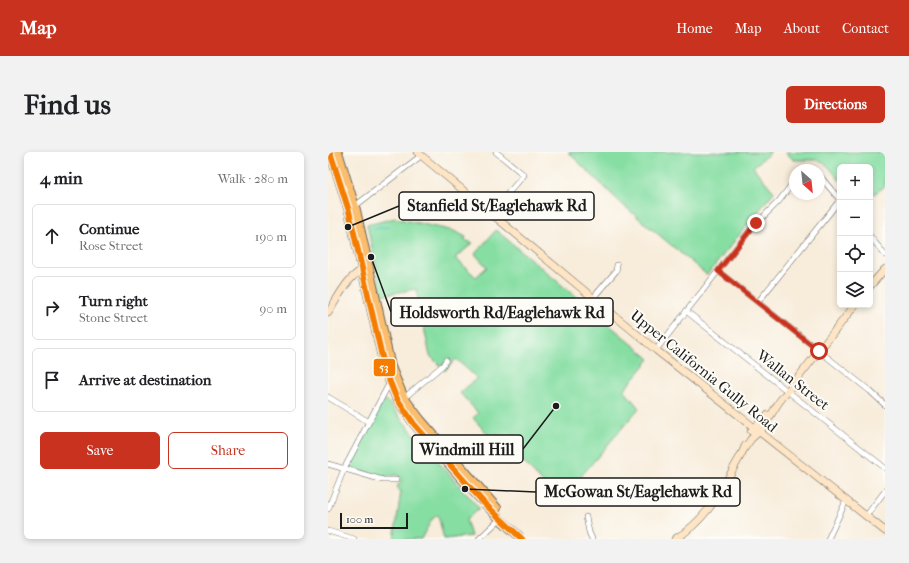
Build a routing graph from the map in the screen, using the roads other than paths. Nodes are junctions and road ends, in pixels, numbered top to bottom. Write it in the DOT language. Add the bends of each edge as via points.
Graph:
graph roads {
  1 [pos="330,152"];
  2 [pos="338,152"];
  3 [pos="496,152"];
  4 [pos="422,154"];
  5 [pos="825,182"];
  6 [pos="789,187"];
  7 [pos="837,196"];
  8 [pos="837,204"];
  9 [pos="355,206"];
  10 [pos="491,213"];
  11 [pos="873,240"];
  12 [pos="885,255"];
  13 [pos="617,265"];
  14 [pos="885,268"];
  15 [pos="366,269"];
  16 [pos="718,271"];
  17 [pos="873,282"];
  18 [pos="593,298"];
  19 [pos="758,302"];
  20 [pos="853,308"];
  21 [pos="686,311"];
  22 [pos="328,313"];
  23 [pos="656,350"];
  24 [pos="819,351"];
  25 [pos="446,360"];
  26 [pos="389,384"];
  27 [pos="788,391"];
  28 [pos="328,398"];
  29 [pos="404,398"];
  30 [pos="885,405"];
  31 [pos="369,422"];
  32 [pos="757,430"];
  33 [pos="328,464"];
  34 [pos="885,468"];
  35 [pos="344,469"];
  36 [pos="396,480"];
  37 [pos="885,492"];
  38 [pos="846,501"];
  39 [pos="328,510"];
  40 [pos="866,516"];
  41 [pos="586,517"];
  42 [pos="502,518"];
  43 [pos="328,531"];
  44 [pos="885,531"];
  45 [pos="521,537"];
  46 [pos="354,539"];
  47 [pos="479,539"];
  48 [pos="592,539"];
  49 [pos="675,539"];
  50 [pos="828,539"];
  1 -- 15 [label="main road"];
  2 -- 9 [label="main road"];
  3 -- 10 [label="street" via="524,175"];
  4 -- 9 [label="street"];
  4 -- 10 [label="street, Upper California Gully Road"];
  5 -- 7 [label="street"];
  6 -- 16 [label="street" via="751,228"];
  8 -- 19 [label="street"];
  9 -- 15 [label="main road"];
  10 -- 18 [label="street, Upper California Gully Road"];
  11 -- 12 [label="street"];
  13 -- 18 [label="street" via="616,271"];
  14 -- 17 [label="street"];
  15 -- 22 [label="street" via="356,273"];
  15 -- 26 [label="main road" via="380,353"];
  15 -- 29 [label="main road" via="391,367"];
  16 -- 19 [label="street"];
  16 -- 21 [label="street"];
  18 -- 23 [label="street, Upper California Gully Road"];
  19 -- 24 [label="street"];
  20 -- 24 [label="street"];
  21 -- 23 [label="street"];
  21 -- 27 [label="street, Wallan Street"];
  23 -- 32 [label="street, Upper California Gully Road"];
  24 -- 27 [label="street"];
  24 -- 30 [label="street"];
  25 -- 29 [label="street"];
  26 -- 31 [label="street"];
  26 -- 42 [label="main road" via="409,418 470,487"];
  27 -- 32 [label="street" via="763,428"];
  27 -- 34 [label="street, Wallan Street"];
  28 -- 31 [label="street"];
  29 -- 42 [label="main road"];
  31 -- 35 [label="street"];
  32 -- 38 [label="street, Upper California Gully Road"];
  32 -- 49 [label="street" via="710,508 695,524"];
  33 -- 35 [label="street"];
  35 -- 36 [label="street" via="383,480"];
  35 -- 39 [label="street"];
  37 -- 40 [label="street"];
  38 -- 40 [label="street, Upper California Gully Road"];
  38 -- 50 [label="street"];
  40 -- 44 [label="street, Upper California Gully Road"];
  41 -- 48 [label="street"];
  42 -- 45 [label="main road"];
  42 -- 47 [label="street"];
  43 -- 46 [label="street"];
}
